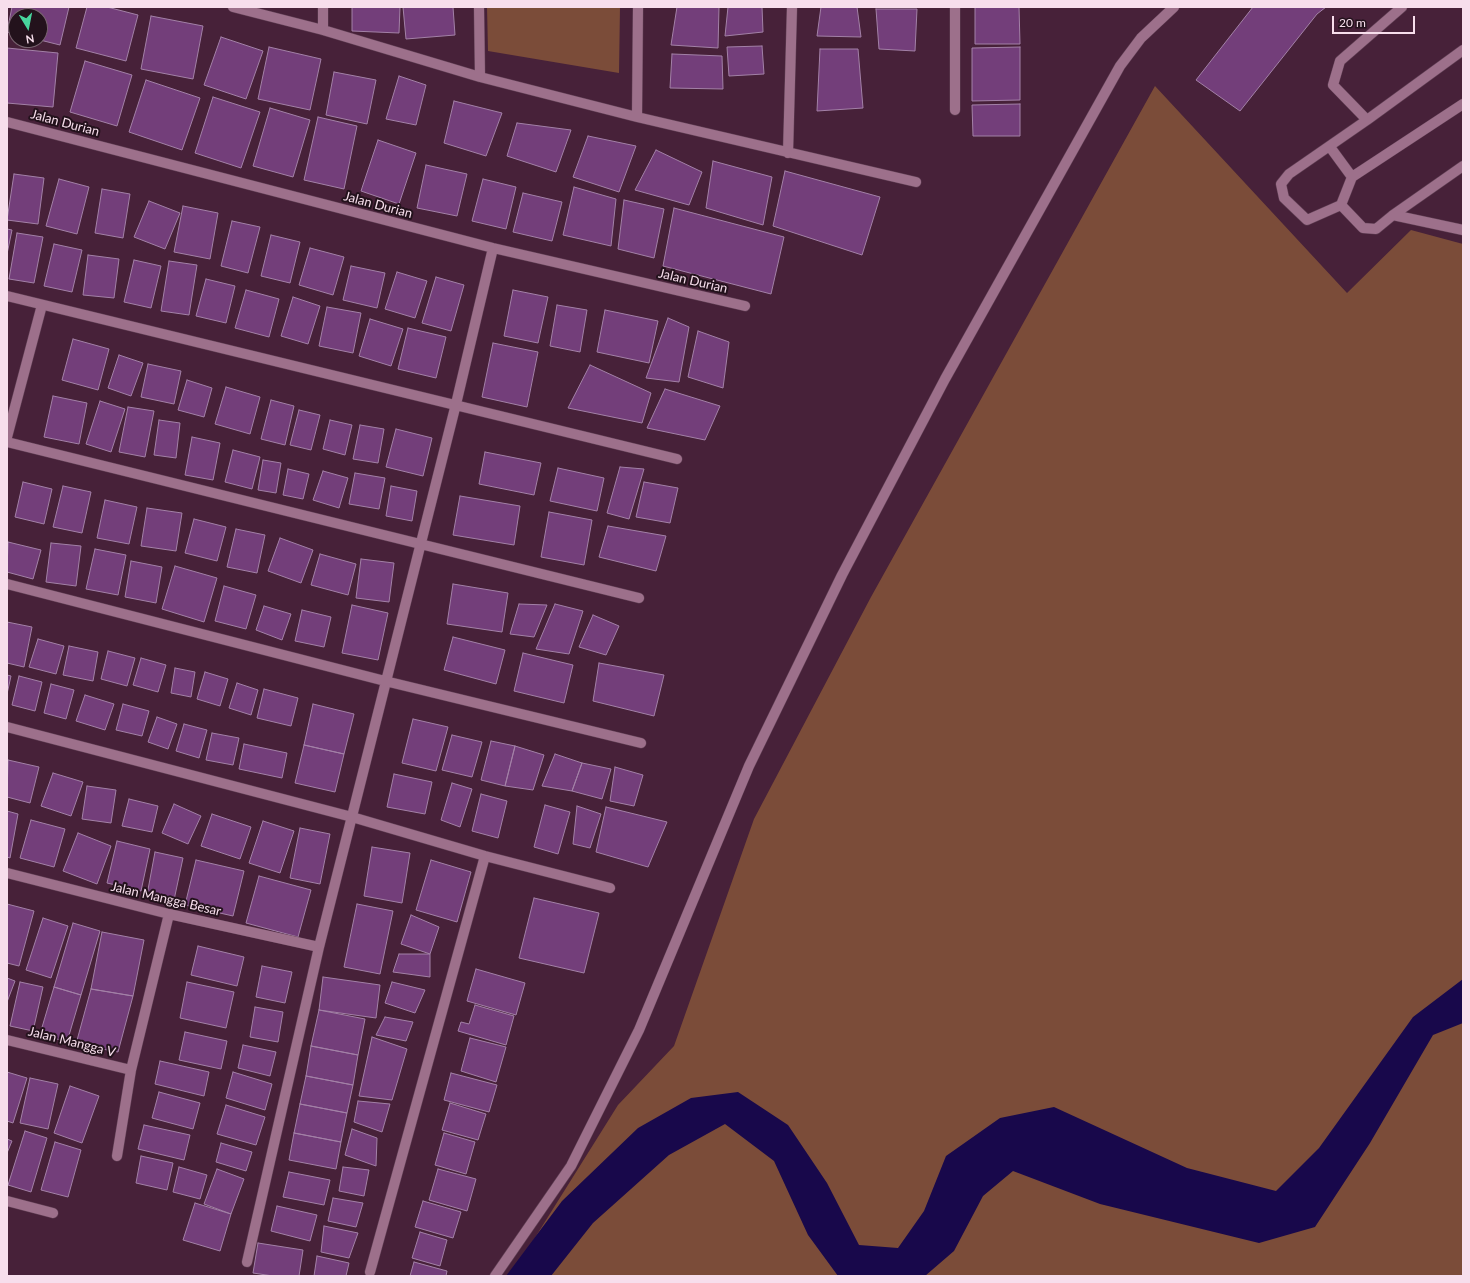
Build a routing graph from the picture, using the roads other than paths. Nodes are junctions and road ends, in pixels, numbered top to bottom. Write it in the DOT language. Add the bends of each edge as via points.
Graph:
graph roads {
  1 [pos="233,7"];
  2 [pos="323,7"];
  3 [pos="479,7"];
  4 [pos="638,7"];
  5 [pos="792,7"];
  6 [pos="955,7"];
  7 [pos="1174,7"];
  8 [pos="1402,7"];
  9 [pos="323,30"];
  10 [pos="1463,50"];
  11 [pos="480,77"];
  12 [pos="1463,104"];
  13 [pos="955,110"];
  14 [pos="638,117"];
  15 [pos="1367,120"];
  16 [pos="7,122"];
  17 [pos="1330,147"];
  18 [pos="788,152"];
  19 [pos="1463,166"];
  20 [pos="1352,177"];
  21 [pos="916,182"];
  22 [pos="1341,205"];
  23 [pos="1392,215"];
  24 [pos="1463,230"];
  25 [pos="493,248"];
  26 [pos="7,296"];
  27 [pos="42,305"];
  28 [pos="745,306"];
  29 [pos="456,404"];
  30 [pos="7,437"];
  31 [pos="7,442"];
  32 [pos="677,459"];
  33 [pos="420,545"];
  34 [pos="7,584"];
  35 [pos="638,598"];
  36 [pos="385,681"];
  37 [pos="7,727"];
  38 [pos="641,743"];
  39 [pos="352,817"];
  40 [pos="485,856"];
  41 [pos="7,872"];
  42 [pos="610,888"];
  43 [pos="169,914"];
  44 [pos="319,947"];
  45 [pos="7,1040"];
  46 [pos="131,1070"];
  47 [pos="117,1156"];
  48 [pos="7,1202"];
  49 [pos="53,1213"];
  50 [pos="247,1262"];
  51 [pos="370,1272"];
  52 [pos="495,1276"];
  1 -- 9 [label="street"];
  2 -- 9 [label="street"];
  3 -- 11 [label="street"];
  4 -- 14 [label="street"];
  5 -- 18 [label="street"];
  6 -- 13 [label="street"];
  7 -- 52 [label="street" via="1141,38 1120,66 945,379 842,575 749,766 640,1030 571,1166"];
  8 -- 15 [label="street" via="1340,61 1333,85"];
  9 -- 11 [label="street"];
  10 -- 15 [label="street"];
  11 -- 14 [label="street"];
  12 -- 20 [label="street"];
  14 -- 18 [label="street"];
  15 -- 17 [label="street"];
  16 -- 25 [label="street, Jalan Durian"];
  17 -- 20 [label="street"];
  17 -- 22 [label="street" via="1289,174 1281,184 1284,198 1307,220"];
  18 -- 21 [label="street"];
  19 -- 23 [label="street"];
  20 -- 22 [label="street"];
  22 -- 23 [label="street" via="1363,228 1376,229"];
  23 -- 24 [label="street"];
  25 -- 28 [label="street, Jalan Durian"];
  25 -- 29 [label="street"];
  26 -- 27 [label="street"];
  27 -- 29 [label="street"];
  27 -- 30 [label="street"];
  29 -- 32 [label="street"];
  29 -- 33 [label="street"];
  31 -- 33 [label="street"];
  33 -- 35 [label="street"];
  33 -- 36 [label="street"];
  34 -- 36 [label="street"];
  36 -- 38 [label="street"];
  36 -- 39 [label="street"];
  37 -- 39 [label="street"];
  39 -- 40 [label="street"];
  39 -- 44 [label="street"];
  40 -- 42 [label="street"];
  40 -- 51 [label="street"];
  41 -- 43 [label="street, Jalan Mangga Besar"];
  43 -- 44 [label="street, Jalan Mangga Besar"];
  43 -- 46 [label="street"];
  44 -- 50 [label="street"];
  45 -- 46 [label="street, Jalan Mangga V"];
  46 -- 47 [label="street"];
  48 -- 49 [label="street"];
}
